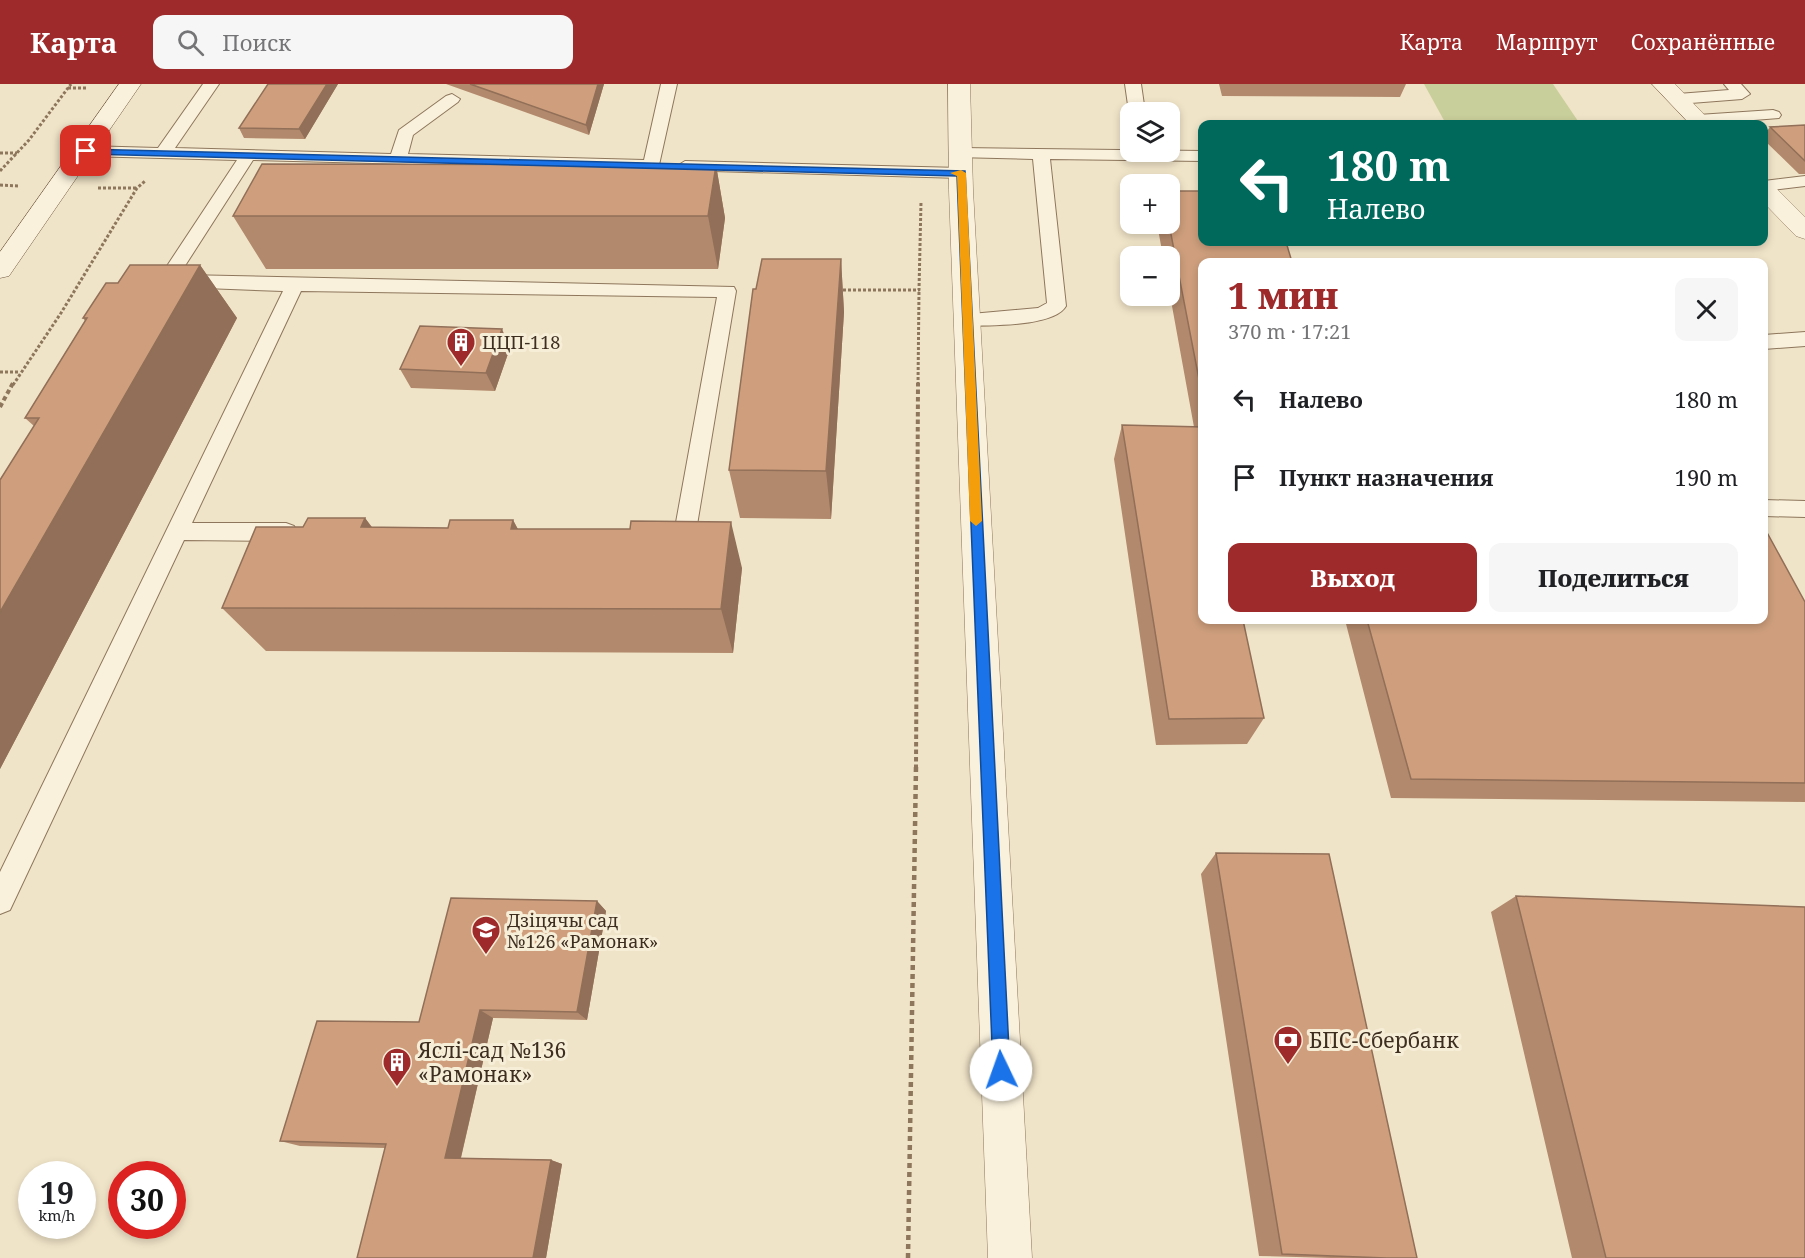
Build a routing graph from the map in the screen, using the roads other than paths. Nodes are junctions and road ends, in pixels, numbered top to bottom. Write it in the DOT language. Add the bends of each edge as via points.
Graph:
graph roads {
  1 [pos="130,84"];
  2 [pos="211,84"];
  3 [pos="669,84"];
  4 [pos="959,84"];
  5 [pos="1133,84"];
  6 [pos="1732,84"];
  7 [pos="1671,92"];
  8 [pos="452,99"];
  9 [pos="1136,102"];
  10 [pos="1773,115"];
  11 [pos="1698,120"];
  12 [pos="1721,120"];
  13 [pos="86,151"];
  14 [pos="163,153"];
  15 [pos="1120,153"];
  16 [pos="248,155"];
  17 [pos="1041,155"];
  18 [pos="1180,155"];
  19 [pos="1198,156"];
  20 [pos="398,159"];
  21 [pos="651,165"];
  22 [pos="961,172"];
  23 [pos="1805,181"];
  24 [pos="1768,186"];
  25 [pos="1768,191"];
  26 [pos="1805,231"];
  27 [pos="0,270"];
  28 [pos="295,285"];
  29 [pos="967,320"];
  30 [pos="1805,339"];
  31 [pos="1768,342"];
  32 [pos="1768,508"];
  33 [pos="1805,509"];
  34 [pos="177,531"];
  35 [pos="307,533"];
  36 [pos="648,537"];
  37 [pos="0,901"];
  38 [pos="1010,1258"];
  1 -- 13 [label="street"];
  2 -- 14 [label="lane"];
  3 -- 21 [label="lane"];
  4 -- 22 [label="street"];
  5 -- 9 [label="lane"];
  6 -- 7 [label="lane" via="1742,94"];
  7 -- 11 [label="street"];
  8 -- 20 [label="lane" via="405,133"];
  10 -- 12 [label="lane"];
  13 -- 14 [label="lane"];
  13 -- 27 [label="street"];
  14 -- 16 [label="lane"];
  15 -- 17 [label="lane"];
  16 -- 20 [label="lane"];
  16 -- 28 [label="lane" via="172,272 178,281"];
  17 -- 22 [label="lane"];
  17 -- 29 [label="lane" via="1057,306 1041,314"];
  18 -- 19 [label="lane"];
  20 -- 21 [label="lane"];
  21 -- 22 [label="lane"];
  22 -- 29 [label="street"];
  23 -- 24 [label="lane"];
  25 -- 26 [label="street"];
  28 -- 34 [label="lane"];
  28 -- 36 [label="lane" via="726,291 684,537"];
  29 -- 38 [label="street"];
  30 -- 31 [label="lane"];
  32 -- 33 [label="lane"];
  34 -- 35 [label="lane"];
  34 -- 37 [label="lane"];
}
